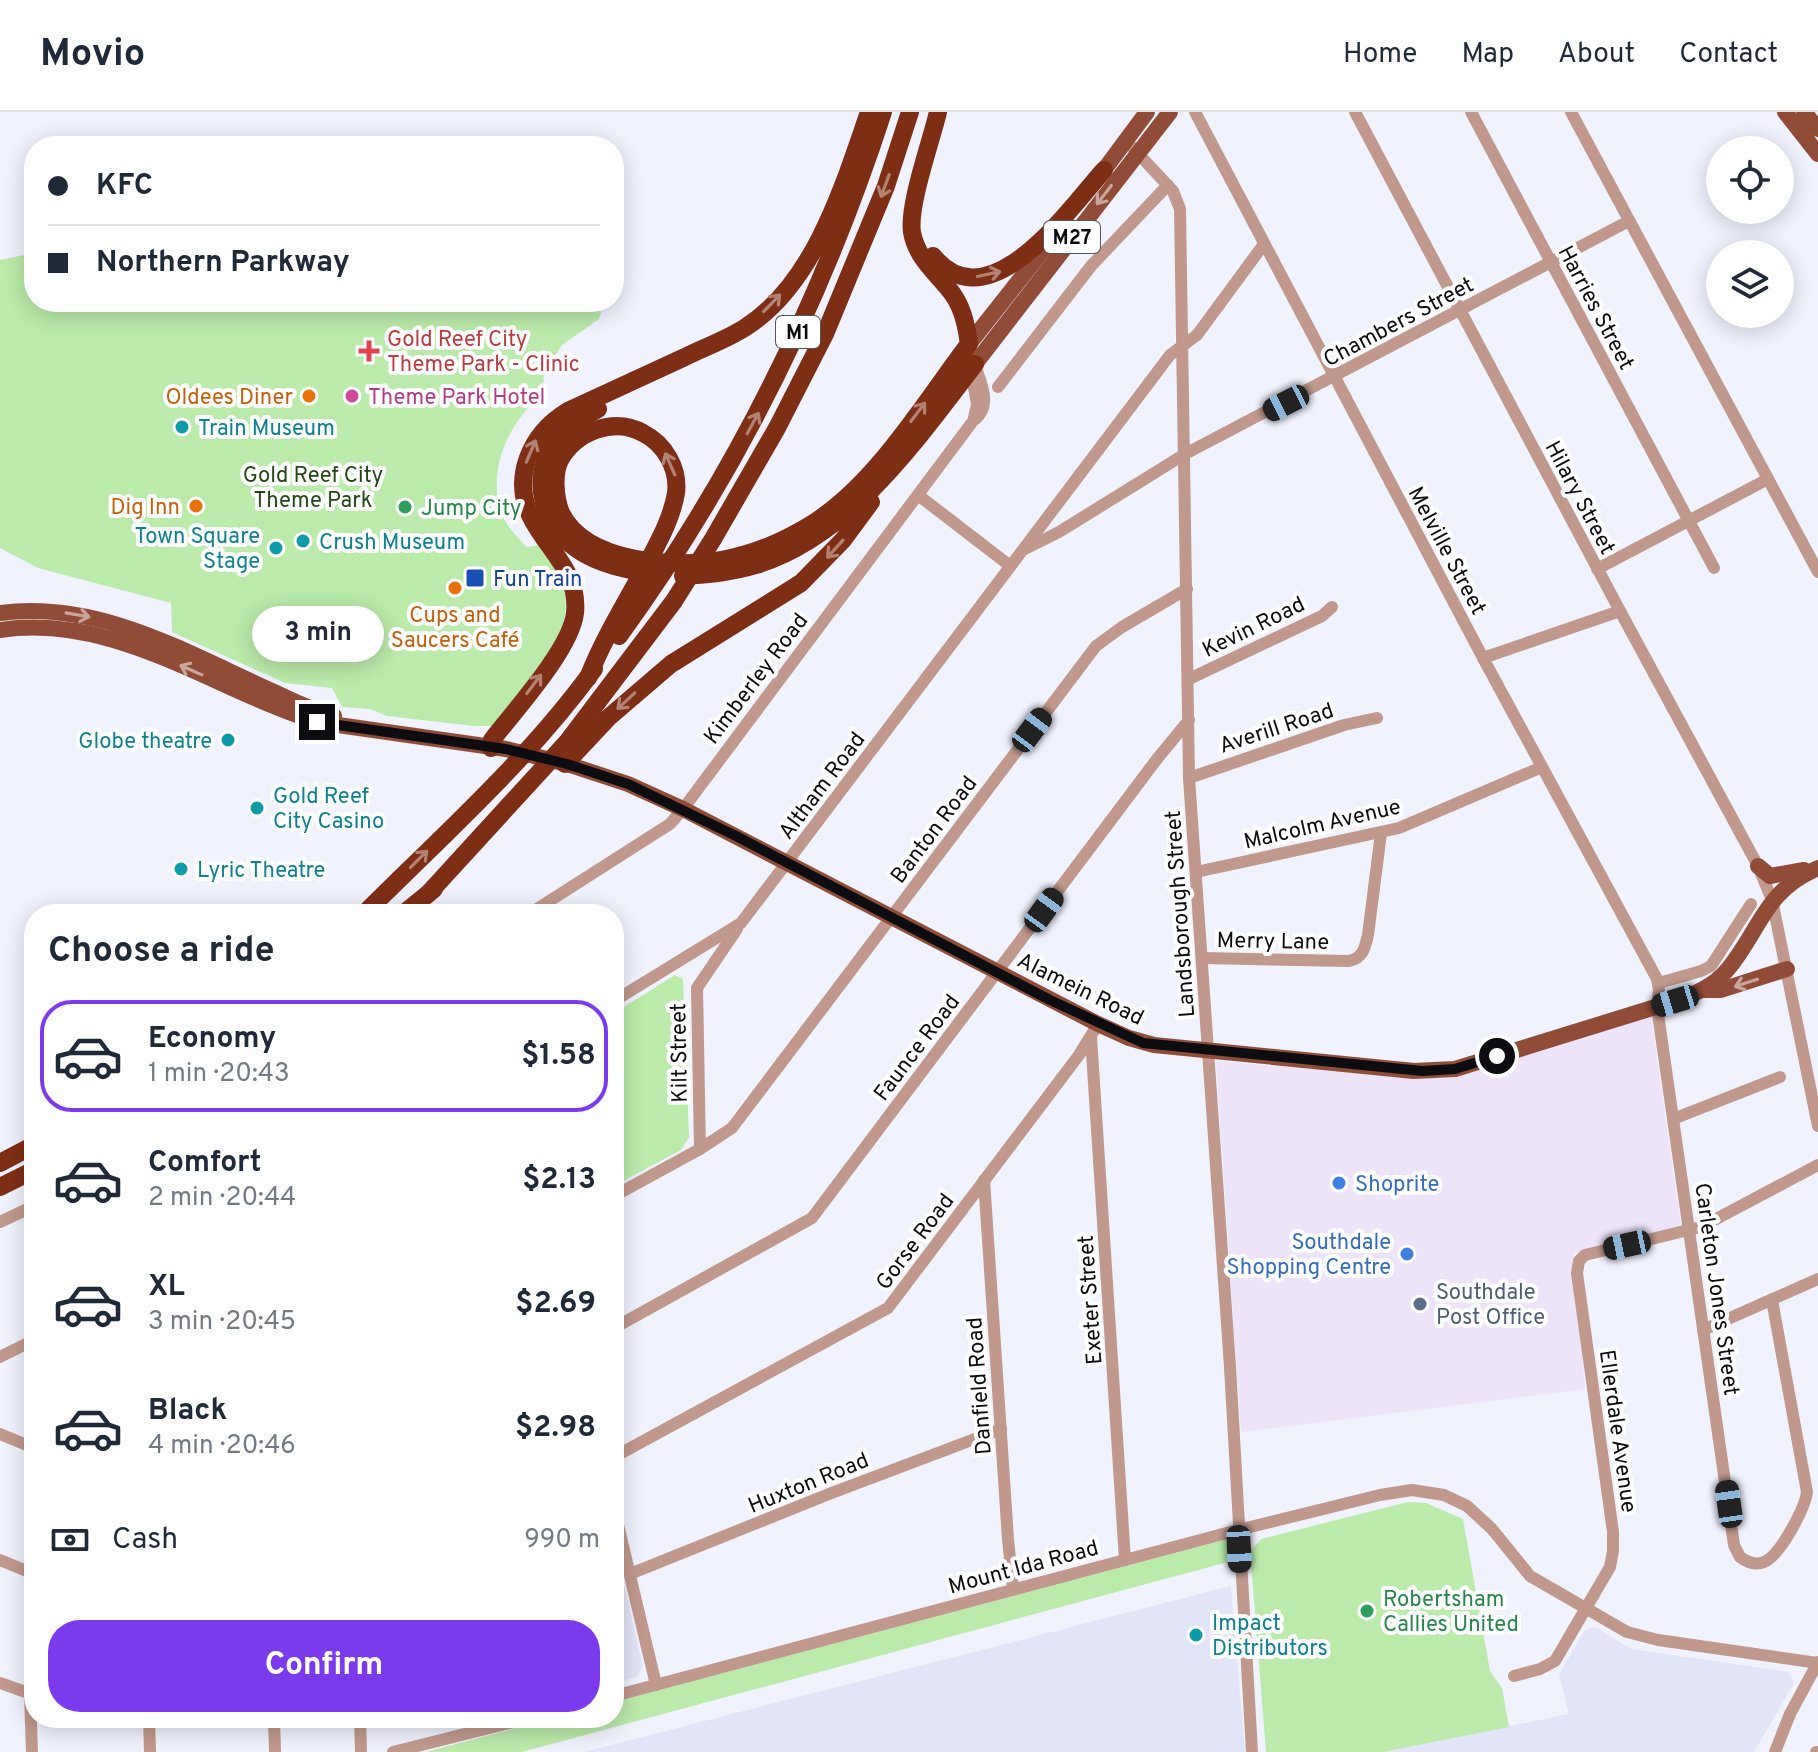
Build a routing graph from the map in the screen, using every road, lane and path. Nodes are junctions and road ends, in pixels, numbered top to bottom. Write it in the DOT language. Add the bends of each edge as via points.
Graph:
graph roads {
  1 [pos="869,112"];
  2 [pos="883,112"];
  3 [pos="910,112"];
  4 [pos="938,112"];
  5 [pos="1147,112"];
  6 [pos="1170,112"];
  7 [pos="1195,112"];
  8 [pos="1355,112"];
  9 [pos="1471,112"];
  10 [pos="1571,112"];
  11 [pos="1785,112"];
  12 [pos="1804,112"];
  13 [pos="1818,129"];
  14 [pos="1131,146"];
  15 [pos="1818,154"];
  16 [pos="1104,170"];
  17 [pos="1168,185"];
  18 [pos="919,189"];
  19 [pos="1629,221"];
  20 [pos="1264,244"];
  21 [pos="1551,264"];
  22 [pos="1460,310"];
  23 [pos="747,327"];
  24 [pos="969,344"];
  25 [pos="1181,345"];
  26 [pos="973,366"];
  27 [pos="1335,378"];
  28 [pos="998,387"];
  29 [pos="933,420"];
  30 [pos="1185,454"];
  31 [pos="1768,479"];
  32 [pos="918,495"];
  33 [pos="1688,521"];
  34 [pos="1022,550"];
  35 [pos="1009,565"];
  36 [pos="1714,568"];
  37 [pos="1597,569"];
  38 [pos="1818,572"];
  39 [pos="1187,589"];
  40 [pos="639,595"];
  41 [pos="1332,607"];
  42 [pos="1620,611"];
  43 [pos="0,613"];
  44 [pos="0,630"];
  45 [pos="1483,658"];
  46 [pos="1189,679"];
  47 [pos="1377,718"];
  48 [pos="1189,720"];
  49 [pos="574,744"];
  50 [pos="496,746"];
  51 [pos="1542,767"];
  52 [pos="1189,778"];
  53 [pos="683,809"];
  54 [pos="1381,833"];
  55 [pos="787,864"];
  56 [pos="1758,866"];
  57 [pos="1818,867"];
  58 [pos="1196,872"];
  59 [pos="1772,900"];
  60 [pos="374,904"];
  61 [pos="416,904"];
  62 [pos="545,904"];
  63 [pos="1751,904"];
  64 [pos="890,918"];
  65 [pos="741,923"];
  66 [pos="1202,958"];
  67 [pos="1787,969"];
  68 [pos="998,971"];
  69 [pos="1659,983"];
  70 [pos="1703,990"];
  71 [pos="624,995"];
  72 [pos="1657,1007"];
  73 [pos="1095,1030"];
  74 [pos="1209,1049"];
  75 [pos="1780,1077"];
  76 [pos="1673,1119"];
  77 [pos="1818,1126"];
  78 [pos="700,1149"];
  79 [pos="24,1150"];
  80 [pos="0,1163"];
  81 [pos="1818,1165"];
  82 [pos="24,1175"];
  83 [pos="984,1180"];
  84 [pos="0,1187"];
  85 [pos="624,1191"];
  86 [pos="24,1211"];
  87 [pos="0,1222"];
  88 [pos="1689,1231"];
  89 [pos="1818,1279"];
  90 [pos="1772,1300"];
  91 [pos="624,1322"];
  92 [pos="1703,1330"];
  93 [pos="24,1345"];
  94 [pos="0,1357"];
  95 [pos="1001,1429"];
  96 [pos="0,1434"];
  97 [pos="24,1444"];
  98 [pos="624,1452"];
  99 [pos="1238,1530"];
  100 [pos="624,1549"];
  101 [pos="0,1560"];
  102 [pos="1125,1560"];
  103 [pos="24,1570"];
  104 [pos="630,1574"];
  105 [pos="1013,1589"];
  106 [pos="1585,1609"];
  107 [pos="1818,1663"];
  108 [pos="1514,1676"];
  109 [pos="0,1683"];
  110 [pos="656,1685"];
  111 [pos="24,1692"];
  112 [pos="624,1693"];
  113 [pos="32,1728"];
  114 [pos="149,1728"];
  115 [pos="274,1728"];
  116 [pos="360,1728"];
  117 [pos="469,1728"];
  118 [pos="32,1752"];
  119 [pos="150,1752"];
  120 [pos="275,1752"];
  121 [pos="361,1752"];
  122 [pos="393,1752"];
  123 [pos="1252,1752"];
  124 [pos="1775,1752"];
  23 -- 1 [label="highway, one-way" via="774,303 811,253 843,187"];
  40 -- 2 [label="highway, M1, one-way" via="684,539 776,378 860,181"];
  3 -- 49 [label="highway, M1, one-way" via="886,186 825,334 777,428 674,601"];
  4 -- 18 [label="highway"];
  5 -- 14 [label="main road, M27"];
  6 -- 14 [label="main road, M27"];
  7 -- 20 [label="street, Melville Street"];
  8 -- 22 [label="street, Hilary Street"];
  9 -- 21 [label="street, Harries Street"];
  10 -- 19 [label="street"];
  11 -- 15 [label="main road"];
  12 -- 13 [label="main road"];
  14 -- 16 [label="main road, M27"];
  14 -- 17 [label="street, Landsborough Street"];
  14 -- 26 [label="main road, M27, one-way"];
  18 -- 16 [label="highway, one-way" via="921,233 931,254 950,271 986,276 1024,256"];
  16 -- 24 [label="main road, M27"];
  17 -- 25 [label="street, Landsborough Street" via="1180,209"];
  17 -- 28 [label="street" via="1091,266"];
  18 -- 24 [label="highway" via="913,207 914,238 921,257 962,311"];
  19 -- 21 [label="street, Chambers Street"];
  19 -- 31 [label="street"];
  20 -- 25 [label="street, Altham Road" via="1197,335"];
  20 -- 27 [label="street, Melville Street"];
  21 -- 22 [label="street, Chambers Street"];
  21 -- 33 [label="street, Harries Street"];
  22 -- 27 [label="street, Chambers Street"];
  22 -- 37 [label="street, Hilary Street"];
  23 -- 29 [label="highway" via="707,356 577,421 559,438 545,463 542,497 549,518 567,541 594,559 673,576 755,566 795,549 847,514"];
  50 -- 23 [label="highway, one-way" via="566,642 575,613 571,579 533,520 524,493 524,469 537,438 568,411"];
  24 -- 26 [label="street, Kimberley Road"];
  40 -- 24 [label="highway, one-way" via="660,538 670,517 676,491 672,462 660,445 630,427 595,429 578,439 558,465 556,496 567,523 590,543 645,560 679,563 725,559 766,548 826,514 881,460"];
  25 -- 30 [label="street, Landsborough Street"];
  25 -- 34 [label="street, Altham Road"];
  26 -- 29 [label="highway"];
  26 -- 32 [label="street, Kimberley Road" via="973,421"];
  27 -- 30 [label="street, Chambers Street"];
  27 -- 45 [label="street, Melville Street"];
  29 -- 49 [label="highway, one-way" via="822,564 777,599 671,664"];
  30 -- 34 [label="street, Altham Road"];
  30 -- 39 [label="street, Landsborough Street"];
  31 -- 33 [label="street"];
  31 -- 38 [label="street"];
  32 -- 35 [label="street"];
  32 -- 53 [label="street, Kimberley Road"];
  33 -- 36 [label="street, Harries Street"];
  33 -- 37 [label="street"];
  34 -- 35 [label="street, Altham Road"];
  35 -- 55 [label="street, Altham Road"];
  37 -- 42 [label="street, Hilary Street"];
  39 -- 46 [label="street, Landsborough Street"];
  39 -- 64 [label="street, Banton Road" via="1098,642"];
  60 -- 40 [label="highway, one-way" via="544,732 588,678 600,647"];
  41 -- 46 [label="street, Kevin Road"];
  42 -- 45 [label="street"];
  42 -- 56 [label="street, Hilary Street"];
  43 -- 50 [label="main road, one-way" via="48,611 97,618 165,642 327,715"];
  50 -- 44 [label="main road, one-way" via="317,722 96,634 35,627"];
  45 -- 51 [label="street, Melville Street"];
  46 -- 48 [label="street, Landsborough Street"];
  47 -- 52 [label="street, Averill Road"];
  48 -- 52 [label="street, Landsborough Street"];
  48 -- 68 [label="street, Faunce Road"];
  49 -- 61 [label="highway"];
  50 -- 53 [label="main road, Alamein Road" via="628,784"];
  51 -- 54 [label="street, Malcolm Avenue"];
  51 -- 69 [label="street, Melville Street"];
  52 -- 58 [label="street, Landsborough Street"];
  53 -- 55 [label="main road, Alamein Road"];
  53 -- 62 [label="street, Kimberley Road" via="670,824"];
  54 -- 58 [label="street, Malcolm Avenue"];
  54 -- 66 [label="street, Merry Lane" via="1368,935 1354,960"];
  55 -- 64 [label="main road, Alamein Road"];
  55 -- 65 [label="street, Altham Road"];
  56 -- 57 [label="main road" via="1770,876"];
  56 -- 59 [label="street, Hilary Street"];
  57 -- 59 [label="main road, Alamein Road"];
  58 -- 66 [label="street, Landsborough Street"];
  59 -- 67 [label="street, Hilary Street"];
  59 -- 70 [label="main road, Alamein Road" via="1727,969"];
  63 -- 69 [label="street" via="1711,966"];
  64 -- 68 [label="main road, Alamein Road"];
  64 -- 78 [label="street, Banton Road" via="740,1118"];
  65 -- 71 [label="street, Altham Road"];
  65 -- 78 [label="street, Kilt Street" via="697,988"];
  66 -- 74 [label="street, Landsborough Street"];
  67 -- 70 [label="main road, one-way" via="1721,990"];
  67 -- 77 [label="street, Hilary Street"];
  68 -- 73 [label="main road, Alamein Road"];
  68 -- 91 [label="street, Faunce Road" via="812,1218"];
  69 -- 72 [label="street"];
  70 -- 72 [label="main road, Alamein Road"];
  72 -- 74 [label="main road, Alamein Road" via="1445,1070"];
  72 -- 76 [label="street, Carleton Jones Street"];
  73 -- 74 [label="main road, Alamein Road" via="1143,1043"];
  73 -- 83 [label="street, Gorse Road"];
  73 -- 102 [label="street, Exeter Street"];
  74 -- 99 [label="street, Landsborough Street"];
  75 -- 76 [label="street"];
  76 -- 88 [label="street, Carleton Jones Street"];
  78 -- 85 [label="street, Banton Road"];
  79 -- 80 [label="highway"];
  81 -- 88 [label="street"];
  82 -- 84 [label="highway"];
  83 -- 95 [label="street, Danfield Road"];
  83 -- 98 [label="street, Gorse Road" via="882,1313"];
  86 -- 87 [label="street"];
  88 -- 92 [label="street, Carleton Jones Street"];
  88 -- 106 [label="street, Ellerdale Avenue" via="1585,1255 1579,1261 1614,1543 1610,1567"];
  89 -- 90 [label="street"];
  90 -- 92 [label="street"];
  90 -- 92 [label="street, Carleton Jones Street" via="1807,1492 1780,1546 1758,1564 1740,1557 1734,1545"];
  93 -- 94 [label="street"];
  95 -- 104 [label="street, Huxton Road"];
  95 -- 105 [label="street, Danfield Road"];
  96 -- 97 [label="street"];
  99 -- 102 [label="street, Mount Ida Road"];
  99 -- 106 [label="street, Mount Ida Road" via="1393,1492 1444,1495 1481,1517 1530,1576"];
  99 -- 123 [label="street, Landsborough Street"];
  100 -- 104 [label="street"];
  101 -- 103 [label="street"];
  102 -- 105 [label="street, Mount Ida Road"];
  104 -- 110 [label="street"];
  105 -- 110 [label="street, Mount Ida Road"];
  106 -- 107 [label="street" via="1645,1638"];
  106 -- 108 [label="street, Ellerdale Avenue" via="1555,1661"];
  107 -- 124 [label="street"];
  109 -- 111 [label="street"];
  110 -- 112 [label="street, Mount Ida Road"];
  113 -- 118 [label="street"];
  114 -- 119 [label="street"];
  115 -- 120 [label="street"];
  116 -- 121 [label="street"];
  117 -- 122 [label="street"];
}
